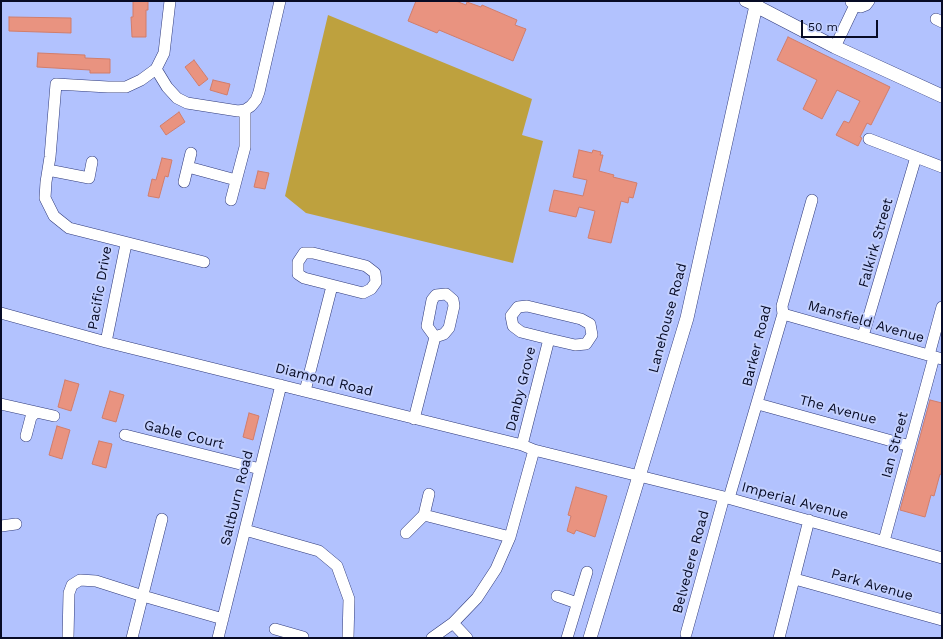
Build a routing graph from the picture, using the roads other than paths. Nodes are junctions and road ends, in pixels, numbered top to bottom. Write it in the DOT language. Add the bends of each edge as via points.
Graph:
graph roads {
  1 [pos="170,1"];
  2 [pos="280,1"];
  3 [pos="870,1"];
  4 [pos="753,3"];
  5 [pos="853,3"];
  6 [pos="835,47"];
  7 [pos="156,69"];
  8 [pos="942,96"];
  9 [pos="245,110"];
  10 [pos="869,138"];
  11 [pos="191,152"];
  12 [pos="916,157"];
  13 [pos="92,162"];
  14 [pos="188,167"];
  15 [pos="942,167"];
  16 [pos="48,170"];
  17 [pos="236,180"];
  18 [pos="184,182"];
  19 [pos="231,200"];
  20 [pos="812,200"];
  21 [pos="126,244"];
  22 [pos="204,262"];
  23 [pos="332,286"];
  24 [pos="942,307"];
  25 [pos="1,313"];
  26 [pos="783,314"];
  27 [pos="863,336"];
  28 [pos="435,337"];
  29 [pos="549,339"];
  30 [pos="106,342"];
  31 [pos="935,357"];
  32 [pos="281,385"];
  33 [pos="305,391"];
  34 [pos="1,404"];
  35 [pos="758,404"];
  36 [pos="36,412"];
  37 [pos="54,416"];
  38 [pos="414,419"];
  39 [pos="125,435"];
  40 [pos="26,436"];
  41 [pos="522,445"];
  42 [pos="910,446"];
  43 [pos="534,450"];
  44 [pos="260,469"];
  45 [pos="639,476"];
  46 [pos="429,494"];
  47 [pos="727,498"];
  48 [pos="424,515"];
  49 [pos="162,519"];
  50 [pos="809,520"];
  51 [pos="16,524"];
  52 [pos="1,526"];
  53 [pos="245,530"];
  54 [pos="406,533"];
  55 [pos="510,537"];
  56 [pos="884,541"];
  57 [pos="942,558"];
  58 [pos="587,572"];
  59 [pos="795,579"];
  60 [pos="143,596"];
  61 [pos="557,596"];
  62 [pos="577,603"];
  63 [pos="222,619"];
  64 [pos="942,620"];
  65 [pos="453,623"];
  66 [pos="275,629"];
  67 [pos="686,634"];
  68 [pos="68,638"];
  69 [pos="132,638"];
  70 [pos="218,638"];
  71 [pos="303,638"];
  72 [pos="348,638"];
  73 [pos="432,638"];
  74 [pos="467,638"];
  75 [pos="567,638"];
  76 [pos="590,638"];
  77 [pos="779,638"];
  1 -- 7 [label="street" via="164,53"];
  2 -- 9 [label="street" via="259,92 252,106"];
  3 -- 5 [label="street" via="861,7"];
  4 -- 6 [label="street"];
  4 -- 45 [label="street, Lanehouse Road" via="687,318"];
  5 -- 6 [label="street"];
  6 -- 8 [label="street"];
  7 -- 9 [label="street" via="177,98 187,103"];
  7 -- 16 [label="street, Pacific Drive" via="126,87 56,84"];
  9 -- 17 [label="street" via="245,147"];
  10 -- 12 [label="street"];
  11 -- 14 [label="street"];
  12 -- 15 [label="street"];
  12 -- 27 [label="street, Falkirk Street"];
  13 -- 16 [label="street" via="89,178"];
  14 -- 17 [label="street"];
  14 -- 18 [label="street"];
  16 -- 21 [label="street, Pacific Drive" via="45,198 54,216 69,228"];
  17 -- 19 [label="street"];
  20 -- 26 [label="street, Barker Road" via="782,306"];
  21 -- 22 [label="street"];
  21 -- 30 [label="street, Pacific Drive"];
  23 -- 23 [label="street" via="298,274 298,262 304,253 366,266 375,273 376,282 371,289 363,293"];
  23 -- 33 [label="street"];
  24 -- 31 [label="street, Ian Street"];
  25 -- 30 [label="street, Diamond Road"];
  26 -- 27 [label="street, Mansfield Avenue"];
  26 -- 35 [label="street, Barker Road"];
  27 -- 31 [label="street, Mansfield Avenue"];
  28 -- 38 [label="street"];
  29 -- 29 [label="street, Danby Grove" via="521,332 513,326 511,316 518,307 527,306 581,319 590,324 592,335 586,344 575,345"];
  29 -- 41 [label="street, Danby Grove"];
  30 -- 32 [label="street, Diamond Road"];
  31 -- 42 [label="street, Ian Street"];
  32 -- 33 [label="street, Diamond Road"];
  32 -- 44 [label="street, Saltburn Road"];
  33 -- 38 [label="street, Diamond Road"];
  34 -- 36 [label="street"];
  35 -- 42 [label="street, The Avenue"];
  35 -- 47 [label="street, Barker Road"];
  36 -- 37 [label="street"];
  36 -- 40 [label="street" via="31,417"];
  38 -- 41 [label="street, Diamond Road"];
  39 -- 44 [label="street, Gable Court"];
  41 -- 43 [label="street, Diamond Road"];
  42 -- 56 [label="street, Ian Street"];
  43 -- 45 [label="street, Diamond Road"];
  43 -- 55 [label="street"];
  44 -- 53 [label="street, Saltburn Road"];
  45 -- 47 [label="street, Imperial Avenue"];
  45 -- 76 [label="street, Lanehouse Road"];
  46 -- 48 [label="street"];
  47 -- 50 [label="street, Imperial Avenue"];
  47 -- 67 [label="street, Belvedere Road"];
  48 -- 54 [label="street"];
  48 -- 55 [label="street"];
  49 -- 60 [label="street"];
  50 -- 56 [label="street, Imperial Avenue"];
  50 -- 59 [label="street"];
  51 -- 52 [label="street"];
  53 -- 63 [label="street, Saltburn Road"];
  53 -- 72 [label="street" via="319,551 338,566 349,599"];
  55 -- 65 [label="street" via="496,569 477,598"];
  56 -- 57 [label="street, Imperial Avenue"];
  58 -- 62 [label="street"];
  59 -- 64 [label="street, Park Avenue"];
  59 -- 77 [label="street"];
  60 -- 63 [label="street"];
  60 -- 68 [label="street" via="96,581 80,580 72,585 68,593"];
  60 -- 69 [label="street"];
  61 -- 62 [label="street"];
  62 -- 75 [label="street"];
  63 -- 70 [label="street, Saltburn Road"];
  65 -- 73 [label="street"];
  65 -- 74 [label="street"];
  66 -- 71 [label="street"];
}
